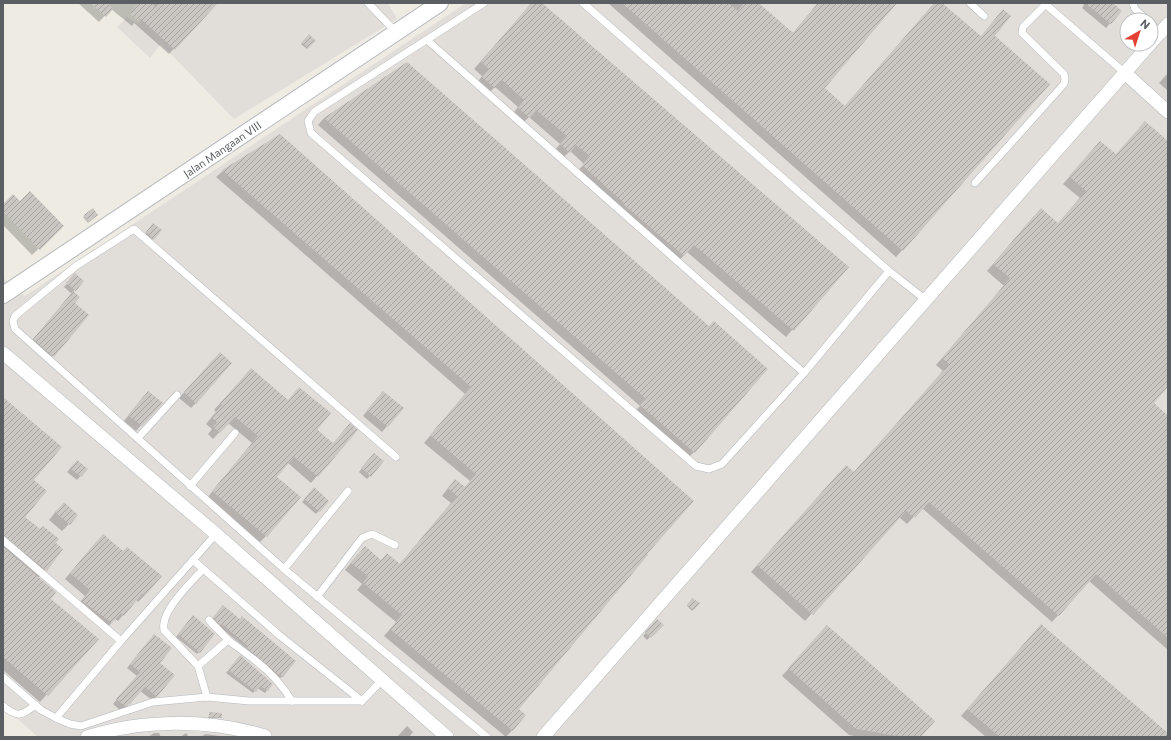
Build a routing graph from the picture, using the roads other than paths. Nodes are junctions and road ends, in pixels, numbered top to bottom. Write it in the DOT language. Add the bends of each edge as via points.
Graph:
graph roads {
  1 [pos="368,3"];
  2 [pos="440,3"];
  3 [pos="484,3"];
  4 [pos="583,3"];
  5 [pos="970,3"];
  6 [pos="1133,3"];
  7 [pos="1045,4"];
  8 [pos="1138,12"];
  9 [pos="984,16"];
  10 [pos="396,32"];
  11 [pos="427,40"];
  12 [pos="1144,52"];
  13 [pos="1125,73"];
  14 [pos="1168,112"];
  15 [pos="975,183"];
  16 [pos="889,271"];
  17 [pos="4,292"];
  18 [pos="926,300"];
  19 [pos="3,353"];
  20 [pos="804,373"];
  21 [pos="177,395"];
  22 [pos="235,433"];
  23 [pos="138,438"];
  24 [pos="396,457"];
  25 [pos="190,486"];
  26 [pos="348,491"];
  27 [pos="216,534"];
  28 [pos="3,540"];
  29 [pos="395,545"];
  30 [pos="192,560"];
  31 [pos="203,569"];
  32 [pos="284,569"];
  33 [pos="317,597"];
  34 [pos="209,620"];
  35 [pos="228,640"];
  36 [pos="121,641"];
  37 [pos="198,666"];
  38 [pos="3,677"];
  39 [pos="382,680"];
  40 [pos="207,697"];
  41 [pos="292,701"];
  42 [pos="362,701"];
  43 [pos="36,705"];
  44 [pos="3,706"];
  45 [pos="56,718"];
  46 [pos="217,731"];
  47 [pos="101,735"];
  48 [pos="264,736"];
  49 [pos="87,737"];
  50 [pos="447,737"];
  51 [pos="487,737"];
  52 [pos="543,737"];
  1 -- 10 [label="lane"];
  2 -- 10 [label="street, Jalan Mangaan VIII"];
  3 -- 11 [label="lane"];
  4 -- 16 [label="lane"];
  5 -- 9 [label="lane"];
  6 -- 8 [label="lane"];
  7 -- 13 [label="lane"];
  7 -- 15 [label="lane" via="1023,27 1022,33 1064,74 1066,79"];
  10 -- 17 [label="street, Jalan Mangaan VIII"];
  11 -- 20 [label="lane"];
  11 -- 20 [label="lane" via="314,112 308,121 311,133 696,466 709,469 722,464"];
  12 -- 13 [label="street"];
  13 -- 14 [label="street"];
  13 -- 18 [label="street"];
  16 -- 18 [label="lane"];
  16 -- 20 [label="lane"];
  18 -- 52 [label="street"];
  19 -- 27 [label="street"];
  21 -- 23 [label="lane"];
  22 -- 25 [label="lane"];
  23 -- 24 [label="lane" via="15,329 12,321 76,266 134,229"];
  23 -- 25 [label="lane"];
  25 -- 32 [label="lane"];
  26 -- 32 [label="lane"];
  27 -- 30 [label="lane"];
  27 -- 39 [label="street"];
  28 -- 36 [label="lane"];
  29 -- 33 [label="lane" via="372,534 362,538"];
  30 -- 31 [label="lane"];
  30 -- 36 [label="lane"];
  31 -- 37 [label="lane" via="168,610 163,627"];
  31 -- 42 [label="lane" via="279,635"];
  32 -- 33 [label="lane"];
  33 -- 51 [label="lane"];
  34 -- 35 [label="lane"];
  35 -- 37 [label="lane"];
  35 -- 41 [label="lane" via="271,672"];
  36 -- 45 [label="lane"];
  37 -- 40 [label="lane"];
  38 -- 43 [label="lane"];
  39 -- 42 [label="lane"];
  39 -- 50 [label="street"];
  40 -- 41 [label="lane" via="249,701"];
  40 -- 45 [label="lane" via="152,702 81,726"];
  41 -- 42 [label="lane"];
  43 -- 44 [label="lane" via="23,715 13,714"];
  43 -- 45 [label="lane"];
  46 -- 47 [label="street" via="172,724 123,728"];
  46 -- 48 [label="street" via="240,728"];
  47 -- 49 [label="street"];
}
